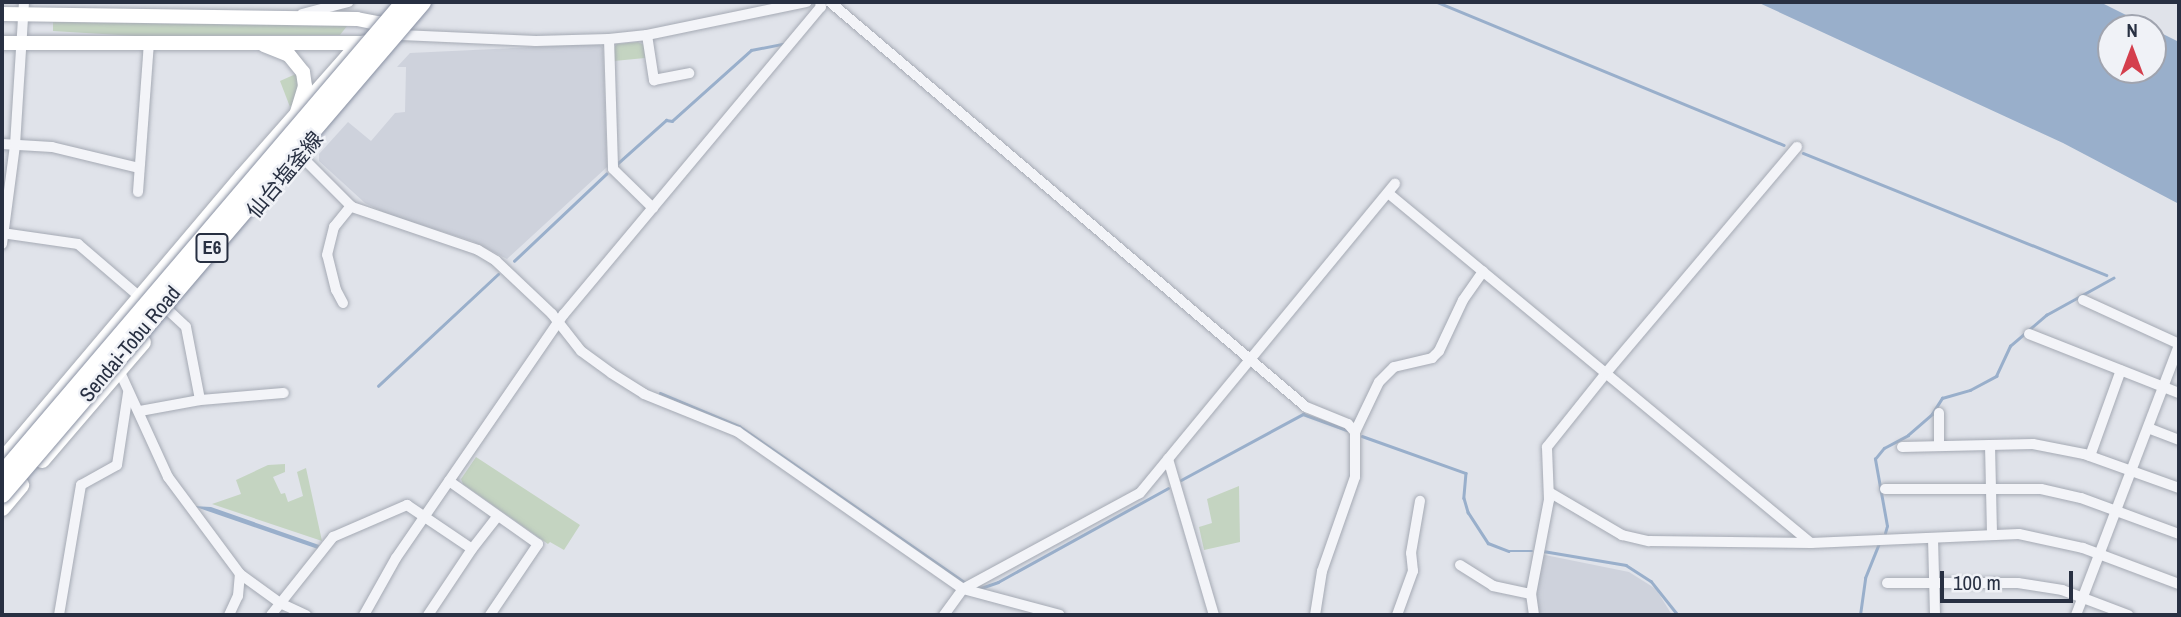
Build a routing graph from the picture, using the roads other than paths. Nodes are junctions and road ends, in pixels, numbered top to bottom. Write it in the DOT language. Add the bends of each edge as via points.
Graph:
graph roads {
  1 [pos="348,2"];
  2 [pos="396,2"];
  3 [pos="405,2"];
  4 [pos="422,2"];
  5 [pos="430,2"];
  6 [pos="807,2"];
  7 [pos="820,2"];
  8 [pos="830,2"];
  9 [pos="779,5"];
  10 [pos="24,8"];
  11 [pos="2,14"];
  12 [pos="291,17"];
  13 [pos="378,23"];
  14 [pos="401,35"];
  15 [pos="648,35"];
  16 [pos="609,39"];
  17 [pos="149,41"];
  18 [pos="257,42"];
  19 [pos="2,43"];
  20 [pos="21,43"];
  21 [pos="361,43"];
  22 [pos="689,73"];
  23 [pos="296,114"];
  24 [pos="2,144"];
  25 [pos="15,145"];
  26 [pos="1797,147"];
  27 [pos="301,156"];
  28 [pos="139,168"];
  29 [pos="138,192"];
  30 [pos="351,206"];
  31 [pos="653,208"];
  32 [pos="3,237"];
  33 [pos="1483,271"];
  34 [pos="141,298"];
  35 [pos="2083,300"];
  36 [pos="342,303"];
  37 [pos="169,311"];
  38 [pos="559,323"];
  39 [pos="2029,334"];
  40 [pos="2179,344"];
  41 [pos="1250,359"];
  42 [pos="120,370"];
  43 [pos="2121,370"];
  44 [pos="1605,373"];
  45 [pos="2163,387"];
  46 [pos="128,393"];
  47 [pos="284,393"];
  48 [pos="2179,393"];
  49 [pos="200,400"];
  50 [pos="140,411"];
  51 [pos="1939,413"];
  52 [pos="2148,429"];
  53 [pos="1355,432"];
  54 [pos="2179,440"];
  55 [pos="1990,445"];
  56 [pos="1938,446"];
  57 [pos="1902,447"];
  58 [pos="2090,456"];
  59 [pos="1168,459"];
  60 [pos="2,461"];
  61 [pos="2132,471"];
  62 [pos="2,475"];
  63 [pos="449,481"];
  64 [pos="2179,488"];
  65 [pos="1885,489"];
  66 [pos="1991,489"];
  67 [pos="1549,492"];
  68 [pos="2,494"];
  69 [pos="1420,501"];
  70 [pos="2,508"];
  71 [pos="2116,511"];
  72 [pos="425,517"];
  73 [pos="497,517"];
  74 [pos="2179,534"];
  75 [pos="1992,535"];
  76 [pos="1933,538"];
  77 [pos="1811,542"];
  78 [pos="472,549"];
  79 [pos="2100,554"];
  80 [pos="1460,565"];
  81 [pos="240,574"];
  82 [pos="1887,583"];
  83 [pos="1934,583"];
  84 [pos="2179,584"];
  85 [pos="963,589"];
  86 [pos="1531,594"];
  87 [pos="2083,598"];
  88 [pos="281,603"];
  89 [pos="61,615"];
  90 [pos="229,615"];
  91 [pos="271,615"];
  92 [pos="306,615"];
  93 [pos="364,615"];
  94 [pos="428,615"];
  95 [pos="490,615"];
  96 [pos="944,615"];
  97 [pos="1060,615"];
  98 [pos="1214,615"];
  99 [pos="1315,615"];
  100 [pos="1397,615"];
  101 [pos="1534,615"];
  102 [pos="1935,615"];
  103 [pos="2076,615"];
  104 [pos="2128,615"];
  1 -- 12 [label="street"];
  2 -- 13 [label="main road, 仙台塩釜線"];
  3 -- 62 [label="highway, Sendai-Tobu Road / E6, bridge"];
  4 -- 68 [label="highway, Sendai-Tobu Road / E6, bridge"];
  5 -- 14 [label="main road, 仙台塩釜線"];
  6 -- 9 [label="street"];
  7 -- 31 [label="street" via="821,7"];
  8 -- 41 [label="street"];
  9 -- 15 [label="street"];
  10 -- 11 [label="street"];
  10 -- 12 [label="street"];
  10 -- 20 [label="street"];
  12 -- 13 [label="street"];
  13 -- 14 [label="street"];
  13 -- 21 [label="main road, 仙台塩釜線"];
  14 -- 16 [label="street"];
  14 -- 21 [label="street"];
  14 -- 27 [label="main road, 仙台塩釜線"];
  15 -- 16 [label="street"];
  15 -- 22 [label="street" via="654,80"];
  16 -- 31 [label="street" via="614,169"];
  17 -- 18 [label="street"];
  17 -- 20 [label="street"];
  17 -- 28 [label="street"];
  18 -- 21 [label="street"];
  18 -- 23 [label="street" via="289,55 303,72 305,86"];
  19 -- 20 [label="street"];
  20 -- 25 [label="street"];
  21 -- 23 [label="main road, 仙台塩釜線"];
  23 -- 34 [label="main road, 仙台塩釜線"];
  24 -- 25 [label="street"];
  25 -- 28 [label="street" via="52,147"];
  25 -- 32 [label="street"];
  26 -- 44 [label="street"];
  27 -- 30 [label="street"];
  27 -- 37 [label="main road, 仙台塩釜線"];
  28 -- 29 [label="street"];
  30 -- 36 [label="street" via="334,227 327,255"];
  30 -- 38 [label="street" via="478,250 496,261"];
  31 -- 38 [label="street"];
  32 -- 34 [label="street" via="78,244"];
  33 -- 41 [label="street" via="1392,188"];
  33 -- 44 [label="street"];
  33 -- 53 [label="street" via="1438,351 1432,358 1394,367 1379,382"];
  34 -- 60 [label="main road, 仙台塩釜線"];
  35 -- 40 [label="street"];
  37 -- 42 [label="main road, 仙台塩釜線"];
  37 -- 49 [label="street" via="186,327"];
  38 -- 63 [label="street"];
  38 -- 85 [label="street" via="581,351 611,373 644,394 738,432"];
  39 -- 43 [label="street"];
  40 -- 45 [label="street"];
  41 -- 53 [label="street" via="1306,407 1348,424"];
  41 -- 59 [label="street"];
  42 -- 46 [label="street"];
  42 -- 70 [label="main road, 仙台塩釜線"];
  43 -- 45 [label="street"];
  43 -- 58 [label="street"];
  44 -- 67 [label="street" via="1547,447"];
  44 -- 77 [label="street"];
  45 -- 48 [label="street"];
  45 -- 52 [label="street"];
  46 -- 50 [label="street"];
  46 -- 89 [label="street" via="117,466 81,485"];
  47 -- 49 [label="street"];
  49 -- 50 [label="street"];
  50 -- 81 [label="street" via="168,477"];
  51 -- 56 [label="street"];
  52 -- 54 [label="street"];
  52 -- 61 [label="street"];
  53 -- 99 [label="street" via="1355,477 1322,571"];
  55 -- 56 [label="street"];
  55 -- 58 [label="street" via="2033,444"];
  55 -- 66 [label="street"];
  56 -- 57 [label="street"];
  58 -- 61 [label="street"];
  59 -- 85 [label="street" via="1128,502"];
  59 -- 98 [label="street"];
  61 -- 64 [label="street"];
  61 -- 71 [label="street"];
  63 -- 72 [label="street"];
  63 -- 73 [label="street"];
  65 -- 66 [label="street"];
  66 -- 71 [label="street" via="2041,489"];
  66 -- 75 [label="street"];
  67 -- 77 [label="street" via="1622,535 1648,541"];
  67 -- 86 [label="street"];
  69 -- 100 [label="street" via="1411,553 1413,571"];
  71 -- 74 [label="street"];
  71 -- 79 [label="street"];
  72 -- 78 [label="street"];
  72 -- 88 [label="street" via="407,505 333,537"];
  72 -- 93 [label="street"];
  73 -- 78 [label="street"];
  73 -- 95 [label="street" via="538,544"];
  75 -- 76 [label="street"];
  75 -- 79 [label="street" via="2030,536"];
  76 -- 77 [label="street"];
  76 -- 83 [label="street"];
  78 -- 94 [label="street"];
  79 -- 84 [label="street"];
  79 -- 87 [label="street"];
  80 -- 86 [label="street" via="1493,586"];
  81 -- 88 [label="street"];
  81 -- 90 [label="street" via="238,596"];
  82 -- 83 [label="street"];
  83 -- 87 [label="street" via="2018,583"];
  83 -- 102 [label="street"];
  85 -- 96 [label="street"];
  85 -- 97 [label="street"];
  86 -- 101 [label="street"];
  87 -- 103 [label="street"];
  87 -- 104 [label="street"];
  88 -- 91 [label="street"];
  88 -- 92 [label="street"];
}
